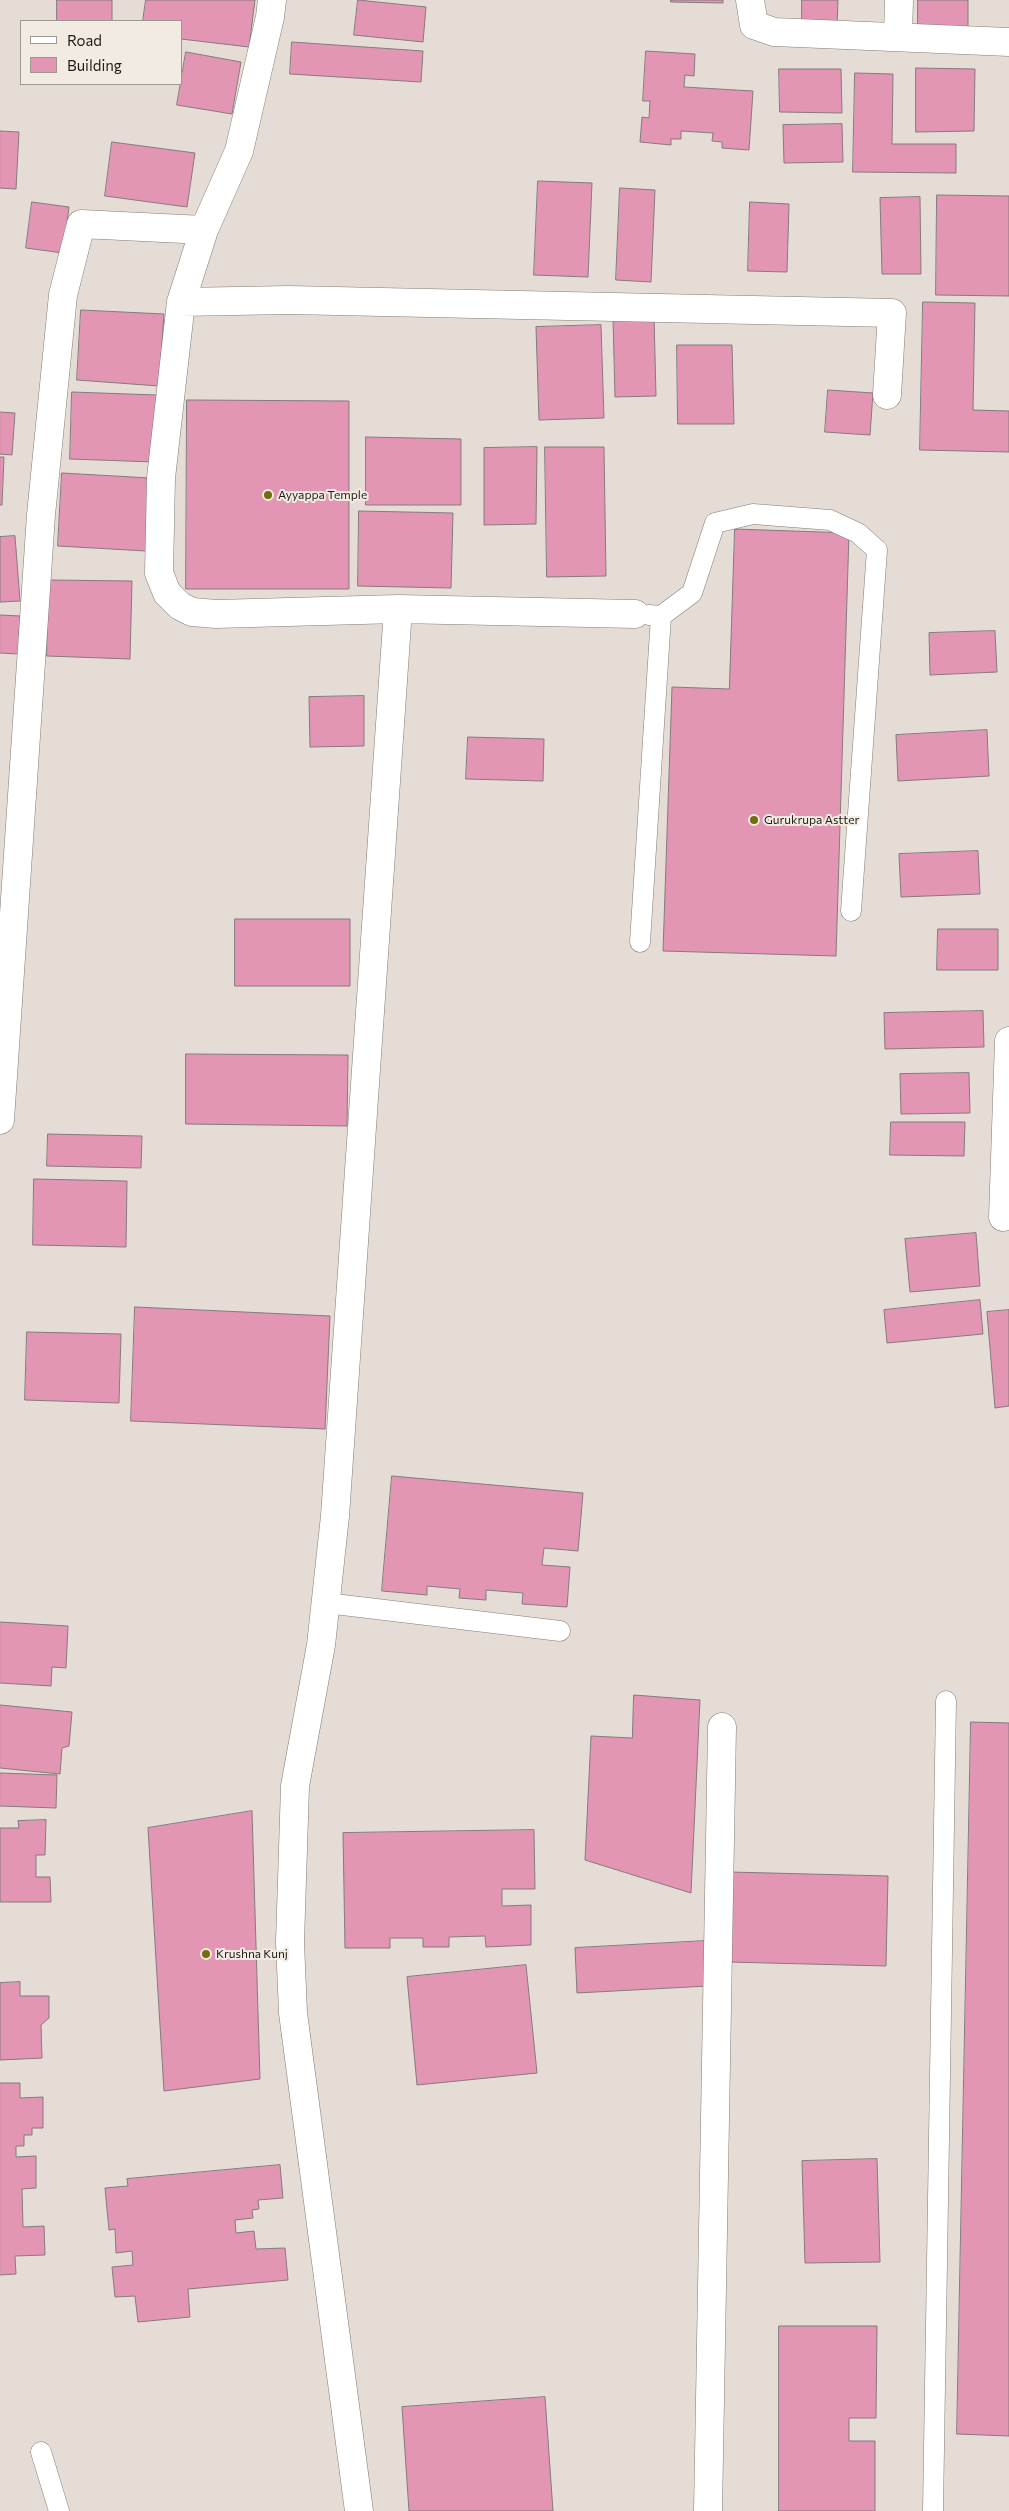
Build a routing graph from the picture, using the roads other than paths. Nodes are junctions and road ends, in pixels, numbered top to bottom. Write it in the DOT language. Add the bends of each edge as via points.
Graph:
graph roads {
  1 [pos="272,0"];
  2 [pos="750,0"];
  3 [pos="899,0"];
  4 [pos="898,36"];
  5 [pos="1009,42"];
  6 [pos="204,230"];
  7 [pos="181,302"];
  8 [pos="886,395"];
  9 [pos="398,609"];
  10 [pos="635,614"];
  11 [pos="661,616"];
  12 [pos="852,911"];
  13 [pos="640,942"];
  14 [pos="1009,1042"];
  15 [pos="0,1120"];
  16 [pos="1003,1217"];
  17 [pos="326,1603"];
  18 [pos="560,1632"];
  19 [pos="946,1701"];
  20 [pos="722,1727"];
  21 [pos="41,2452"];
  22 [pos="59,2511"];
  23 [pos="359,2511"];
  24 [pos="708,2511"];
  25 [pos="933,2511"];
  1 -- 6 [label="street" via="239,151"];
  2 -- 4 [label="street" via="754,25 774,32"];
  3 -- 4 [label="street"];
  4 -- 5 [label="street"];
  6 -- 7 [label="street"];
  6 -- 15 [label="street" via="81,224 63,295 42,515"];
  7 -- 8 [label="street" via="289,300 892,313"];
  7 -- 9 [label="street" via="161,478 159,574 167,593 192,612 216,614"];
  9 -- 10 [label="street"];
  9 -- 17 [label="street" via="335,1516"];
  10 -- 11 [label="lane"];
  11 -- 12 [label="lane" via="692,593 715,523 753,514 830,520 858,532 877,550"];
  11 -- 13 [label="lane"];
  14 -- 16 [label="street"];
  17 -- 18 [label="lane"];
  17 -- 23 [label="street" via="295,1786 290,1942 293,2013"];
  19 -- 25 [label="lane"];
  20 -- 24 [label="street"];
  21 -- 22 [label="lane"];
}
